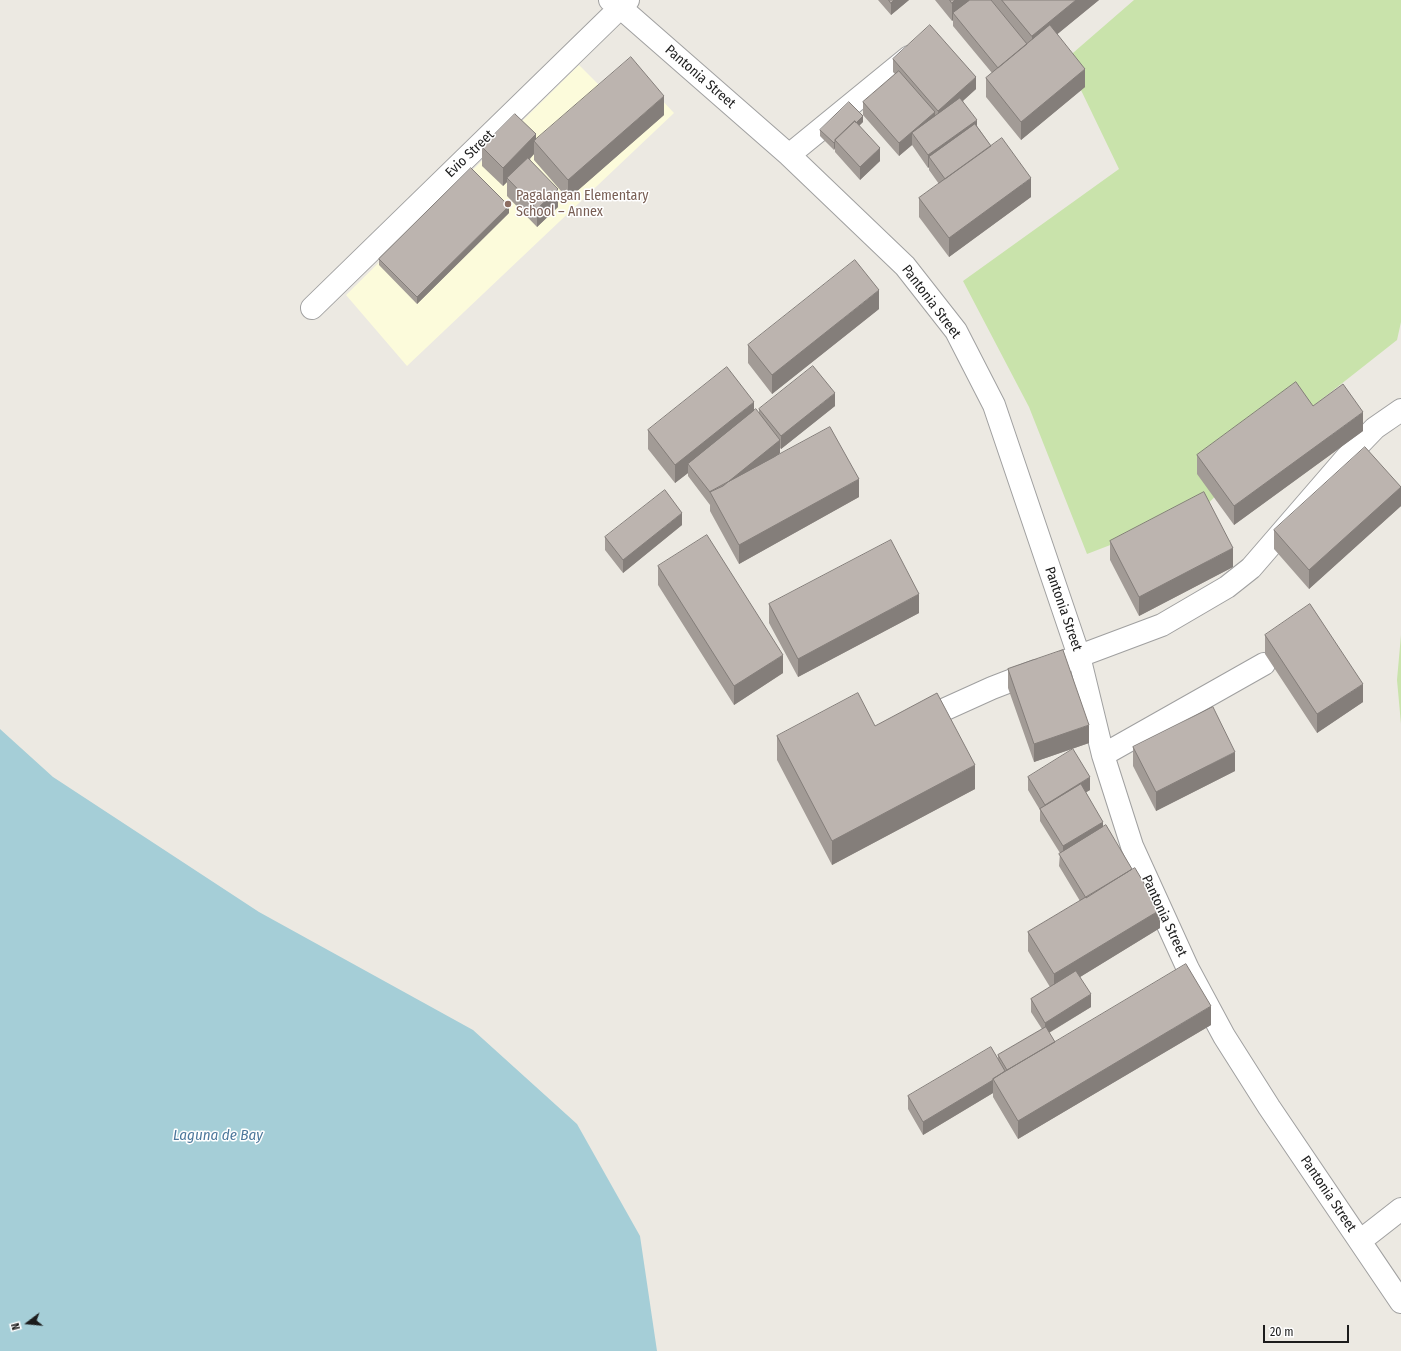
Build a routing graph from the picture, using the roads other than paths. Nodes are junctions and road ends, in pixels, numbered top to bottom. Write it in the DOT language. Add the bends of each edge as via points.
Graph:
graph roads {
  1 [pos="620,2"];
  2 [pos="909,56"];
  3 [pos="789,155"];
  4 [pos="312,308"];
  5 [pos="1401,410"];
  6 [pos="1079,656"];
  7 [pos="1264,664"];
  8 [pos="898,731"];
  9 [pos="1103,755"];
  10 [pos="1401,1209"];
  11 [pos="1360,1241"];
  12 [pos="1401,1302"];
  1 -- 3 [label="street, Pantonia Street"];
  1 -- 4 [label="street, Evio Street"];
  2 -- 3 [label="street"];
  3 -- 6 [label="street, Pantonia Street" via="905,266 956,331 994,405"];
  5 -- 6 [label="street" via="1375,428 1346,458 1256,563 1239,578 1162,625"];
  6 -- 8 [label="street" via="992,688"];
  6 -- 9 [label="street, Pantonia Street"];
  7 -- 9 [label="street"];
  9 -- 11 [label="street, Pantonia Street" via="1132,846 1188,969 1224,1036 1269,1108"];
  10 -- 11 [label="street"];
  11 -- 12 [label="street, Pantonia Street"];
}
